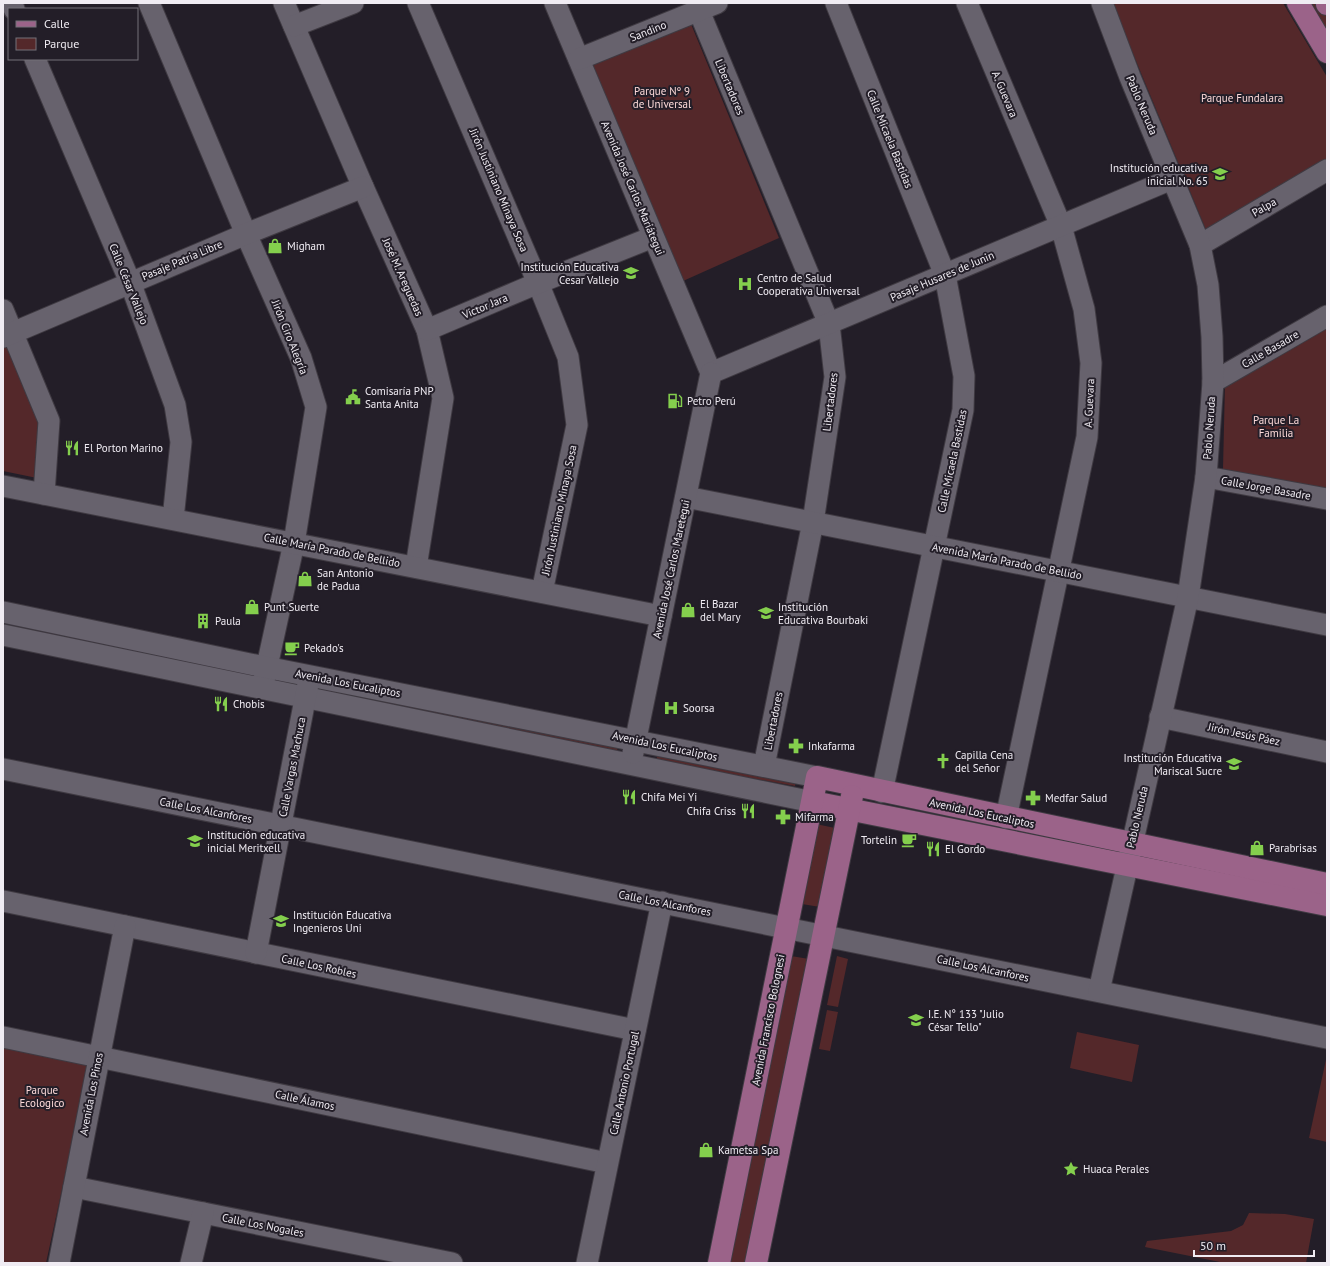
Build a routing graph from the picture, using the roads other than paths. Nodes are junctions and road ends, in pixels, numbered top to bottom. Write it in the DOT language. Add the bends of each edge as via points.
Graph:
graph roads {
  1 [pos="149,3"];
  2 [pos="284,3"];
  3 [pos="353,3"];
  4 [pos="418,3"];
  5 [pos="555,3"];
  6 [pos="836,3"];
  7 [pos="967,3"];
  8 [pos="1102,3"];
  9 [pos="1298,3"];
  10 [pos="708,7"];
  11 [pos="294,26"];
  12 [pos="1327,52"];
  13 [pos="579,59"];
  14 [pos="35,60"];
  15 [pos="1327,170"];
  16 [pos="1174,178"];
  17 [pos="363,187"];
  18 [pos="1061,226"];
  19 [pos="246,234"];
  20 [pos="653,237"];
  21 [pos="1200,244"];
  22 [pos="945,275"];
  23 [pos="130,282"];
  24 [pos="538,283"];
  25 [pos="3,310"];
  26 [pos="1327,316"];
  27 [pos="829,324"];
  28 [pos="427,330"];
  29 [pos="8,335"];
  30 [pos="712,373"];
  31 [pos="1213,382"];
  32 [pos="1206,477"];
  33 [pos="3,486"];
  34 [pos="44,494"];
  35 [pos="686,497"];
  36 [pos="1327,499"];
  37 [pos="173,518"];
  38 [pos="813,522"];
  39 [pos="294,543"];
  40 [pos="934,547"];
  41 [pos="416,567"];
  42 [pos="1058,572"];
  43 [pos="542,592"];
  44 [pos="1188,597"];
  45 [pos="3,612"];
  46 [pos="661,616"];
  47 [pos="1327,625"];
  48 [pos="3,635"];
  49 [pos="267,667"];
  50 [pos="310,676"];
  51 [pos="262,689"];
  52 [pos="306,698"];
  53 [pos="1160,717"];
  54 [pos="635,740"];
  55 [pos="1327,752"];
  56 [pos="630,764"];
  57 [pos="764,766"];
  58 [pos="3,769"];
  59 [pos="817,778"];
  60 [pos="855,785"];
  61 [pos="882,792"];
  62 [pos="812,802"];
  63 [pos="850,810"];
  64 [pos="1006,818"];
  65 [pos="280,825"];
  66 [pos="1132,842"];
  67 [pos="1126,865"];
  68 [pos="1327,884"];
  69 [pos="3,901"];
  70 [pos="662,902"];
  71 [pos="1327,905"];
  72 [pos="125,926"];
  73 [pos="787,928"];
  74 [pos="824,935"];
  75 [pos="256,953"];
  76 [pos="1099,991"];
  77 [pos="635,1030"];
  78 [pos="3,1037"];
  79 [pos="1327,1038"];
  80 [pos="99,1056"];
  81 [pos="608,1163"];
  82 [pos="74,1187"];
  83 [pos="202,1213"];
  84 [pos="59,1263"];
  85 [pos="191,1263"];
  86 [pos="452,1263"];
  87 [pos="587,1263"];
  88 [pos="719,1263"];
  89 [pos="756,1263"];
  1 -- 19 [label="street, Jirón Ciro Alegría"];
  2 -- 11 [label="street, José M. Areguedas"];
  3 -- 11 [label="street"];
  4 -- 24 [label="street, Jirón Justiniano Minaya Sosa"];
  5 -- 13 [label="street, Avenida José Carlos Mariátegui"];
  6 -- 22 [label="street, Calle Micaela Bastidas"];
  7 -- 18 [label="street, A. Guevara"];
  8 -- 16 [label="street, Pablo Neruda" via="1130,77"];
  9 -- 12 [label="main road"];
  10 -- 13 [label="street, Sandino"];
  10 -- 27 [label="street, Libertadores"];
  11 -- 17 [label="street, José M. Areguedas"];
  13 -- 20 [label="street, Avenida José Carlos Mariátegui"];
  14 -- 23 [label="street, Calle César Vallejo"];
  15 -- 21 [label="street, Palpa"];
  16 -- 18 [label="street, Pasaje Husares de Junin"];
  16 -- 21 [label="street, Pablo Neruda"];
  17 -- 19 [label="street, Pasaje Patria Libre"];
  17 -- 28 [label="street, José M. Areguedas"];
  18 -- 22 [label="street, Pasaje Husares de Junin"];
  18 -- 42 [label="street, A. Guevara" via="1084,309 1091,363 1087,437"];
  19 -- 23 [label="street, Pasaje Patria Libre"];
  19 -- 39 [label="street, Jirón Ciro Alegría" via="301,358 316,407"];
  20 -- 24 [label="street, Víctor Jara"];
  20 -- 30 [label="street, Avenida José Carlos Mariátegui"];
  21 -- 31 [label="street, Pablo Neruda" via="1208,292"];
  22 -- 27 [label="street, Pasaje Husares de Junin"];
  22 -- 40 [label="street, Calle Micaela Bastidas" via="964,376 963,410"];
  23 -- 29 [label="street, Pasaje Patria Libre"];
  23 -- 37 [label="street, Calle César Vallejo" via="175,405 181,442"];
  24 -- 28 [label="street, Víctor Jara"];
  24 -- 43 [label="street, Jirón Justiniano Minaya Sosa" via="568,357 577,425"];
  25 -- 29 [label="street"];
  26 -- 31 [label="street, Calle Basadre"];
  27 -- 30 [label="street, Pasaje Husares de Junin"];
  27 -- 38 [label="street, Libertadores" via="835,377"];
  28 -- 41 [label="street, José M. Areguedas" via="443,398"];
  29 -- 34 [label="street" via="49,421"];
  30 -- 35 [label="street, Avenida José Carlos Maretegui"];
  31 -- 32 [label="street, Pablo Neruda"];
  32 -- 36 [label="street, Calle Jorge Basadre"];
  32 -- 44 [label="street, Pablo Neruda"];
  33 -- 34 [label="street, Calle María Parado de Bellido"];
  34 -- 37 [label="street, Calle María Parado de Bellido"];
  35 -- 38 [label="street, Avenida María Parado de Bellido"];
  35 -- 46 [label="street, Avenida José Carlos Maretegui"];
  37 -- 39 [label="street, Calle María Parado de Bellido"];
  38 -- 40 [label="street, Avenida María Parado de Bellido"];
  38 -- 57 [label="street, Libertadores"];
  39 -- 41 [label="street, Calle María Parado de Bellido"];
  39 -- 49 [label="street, Jirón Ciro Alegría"];
  40 -- 42 [label="street, Avenida María Parado de Bellido"];
  40 -- 61 [label="street, Calle Micaela Bastidas"];
  41 -- 43 [label="street, Calle María Parado de Bellido"];
  42 -- 44 [label="street, Avenida María Parado de Bellido"];
  42 -- 64 [label="street, A. Guevara"];
  43 -- 46 [label="street, Calle María Parado de Bellido"];
  44 -- 47 [label="street, Avenida María Parado de Bellido"];
  44 -- 53 [label="street, Pablo Neruda"];
  45 -- 49 [label="street, Avenida Los Eucaliptos"];
  46 -- 54 [label="street, Avenida José Carlos Maretegui"];
  48 -- 51 [label="street, Avenida Los Eucaliptos"];
  49 -- 50 [label="street, Avenida Los Eucaliptos"];
  49 -- 51 [label="street, Jirón Ciro Alegría"];
  50 -- 52 [label="street, Calle Vargas Machuca"];
  50 -- 54 [label="street, Avenida Los Eucaliptos"];
  51 -- 52 [label="street, Avenida Los Eucaliptos"];
  52 -- 56 [label="street, Avenida Los Eucaliptos"];
  52 -- 65 [label="street, Calle Vargas Machuca"];
  53 -- 55 [label="street, Jirón Jesús Páez"];
  53 -- 66 [label="street, Pablo Neruda"];
  54 -- 56 [label="street, Avenida José Carlos Maretegui"];
  54 -- 57 [label="street, Avenida Los Eucaliptos"];
  56 -- 62 [label="street, Avenida Los Eucaliptos"];
  57 -- 59 [label="street, Avenida Los Eucaliptos"];
  58 -- 65 [label="street, Calle Los Alcanfores"];
  59 -- 60 [label="main road, Avenida Los Eucaliptos"];
  59 -- 62 [label="main road, Avenida Francisco Bolognesi"];
  60 -- 61 [label="main road, Avenida Los Eucaliptos"];
  60 -- 63 [label="main road"];
  61 -- 64 [label="main road, Avenida Los Eucaliptos"];
  62 -- 63 [label="main road, Avenida Los Eucaliptos"];
  62 -- 73 [label="main road, Avenida Francisco Bolognesi"];
  63 -- 67 [label="main road, Avenida Los Eucaliptos"];
  63 -- 74 [label="main road"];
  64 -- 66 [label="main road, Avenida Los Eucaliptos"];
  65 -- 70 [label="street, Calle Los Alcanfores"];
  65 -- 75 [label="street, Calle Vargas Machuca"];
  66 -- 67 [label="street, Pablo Neruda"];
  66 -- 68 [label="main road, Avenida Los Eucaliptos"];
  67 -- 71 [label="main road, Avenida Los Eucaliptos"];
  67 -- 76 [label="street, Pablo Neruda"];
  69 -- 72 [label="street, Calle Los Robles"];
  70 -- 73 [label="street, Calle Los Alcanfores"];
  70 -- 77 [label="street, Calle Antonio Portugal"];
  72 -- 75 [label="street, Calle Los Robles"];
  72 -- 80 [label="street, Avenida Los Pinos"];
  73 -- 74 [label="street, Calle Los Alcanfores"];
  73 -- 88 [label="main road, Avenida Francisco Bolognesi"];
  74 -- 76 [label="street, Calle Los Alcanfores"];
  74 -- 89 [label="main road"];
  75 -- 77 [label="street, Calle Los Robles"];
  76 -- 79 [label="street, Calle Los Alcanfores"];
  77 -- 81 [label="street, Calle Antonio Portugal"];
  78 -- 80 [label="street, Calle Álamos"];
  80 -- 81 [label="street, Calle Álamos"];
  80 -- 82 [label="street, Avenida Los Pinos"];
  81 -- 87 [label="street, Calle Antonio Portugal"];
  82 -- 83 [label="street, Calle Los Nogales"];
  82 -- 84 [label="street, Avenida Los Pinos"];
  83 -- 85 [label="street"];
  83 -- 86 [label="street, Calle Los Nogales"];
}
